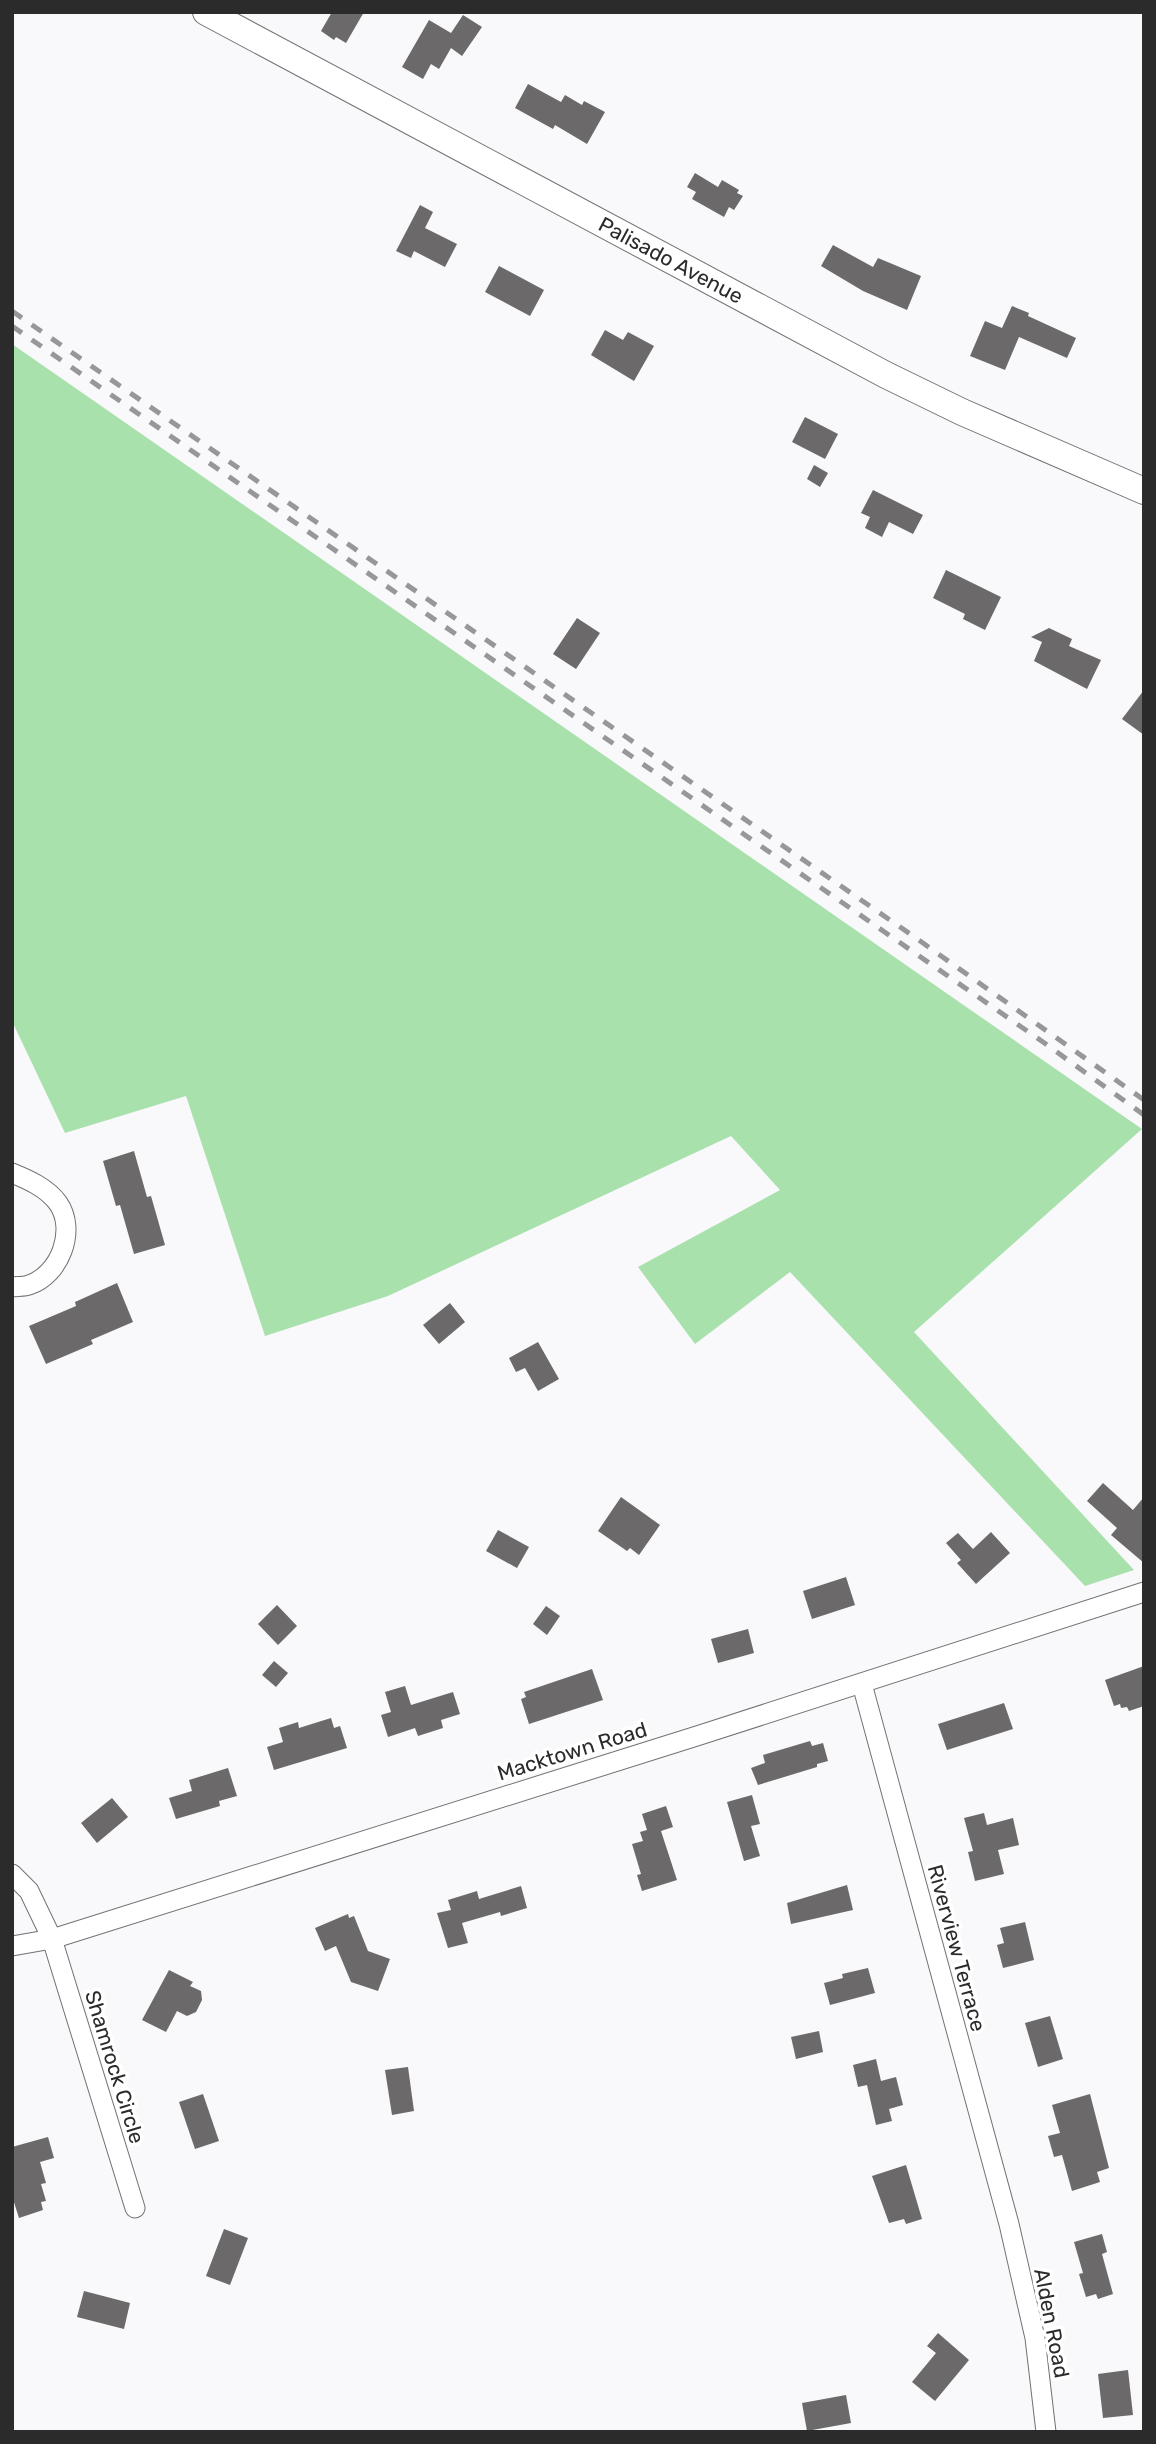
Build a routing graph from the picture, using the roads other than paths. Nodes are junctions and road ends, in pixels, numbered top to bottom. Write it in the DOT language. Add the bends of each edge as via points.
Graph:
graph roads {
  1 [pos="206,12"];
  2 [pos="1144,491"];
  3 [pos="12,1173"];
  4 [pos="12,1287"];
  5 [pos="1144,1592"];
  6 [pos="862,1684"];
  7 [pos="12,1874"];
  8 [pos="52,1939"];
  9 [pos="12,1946"];
  10 [pos="135,2208"];
  11 [pos="1009,2224"];
  12 [pos="1046,2432"];
  1 -- 2 [label="main road, Palisado Avenue" via="886,375"];
  3 -- 4 [label="street" via="35,1183 58,1203 67,1226 63,1250 51,1270 29,1285"];
  5 -- 6 [label="street, Macktown Road"];
  6 -- 8 [label="street, Macktown Road"];
  6 -- 11 [label="street, Riverview Terrace"];
  7 -- 8 [label="street, Shamrock Circle" via="29,1891"];
  8 -- 9 [label="street, Macktown Road"];
  8 -- 10 [label="street, Shamrock Circle"];
  11 -- 12 [label="street, Alden Road" via="1034,2338"];
}
